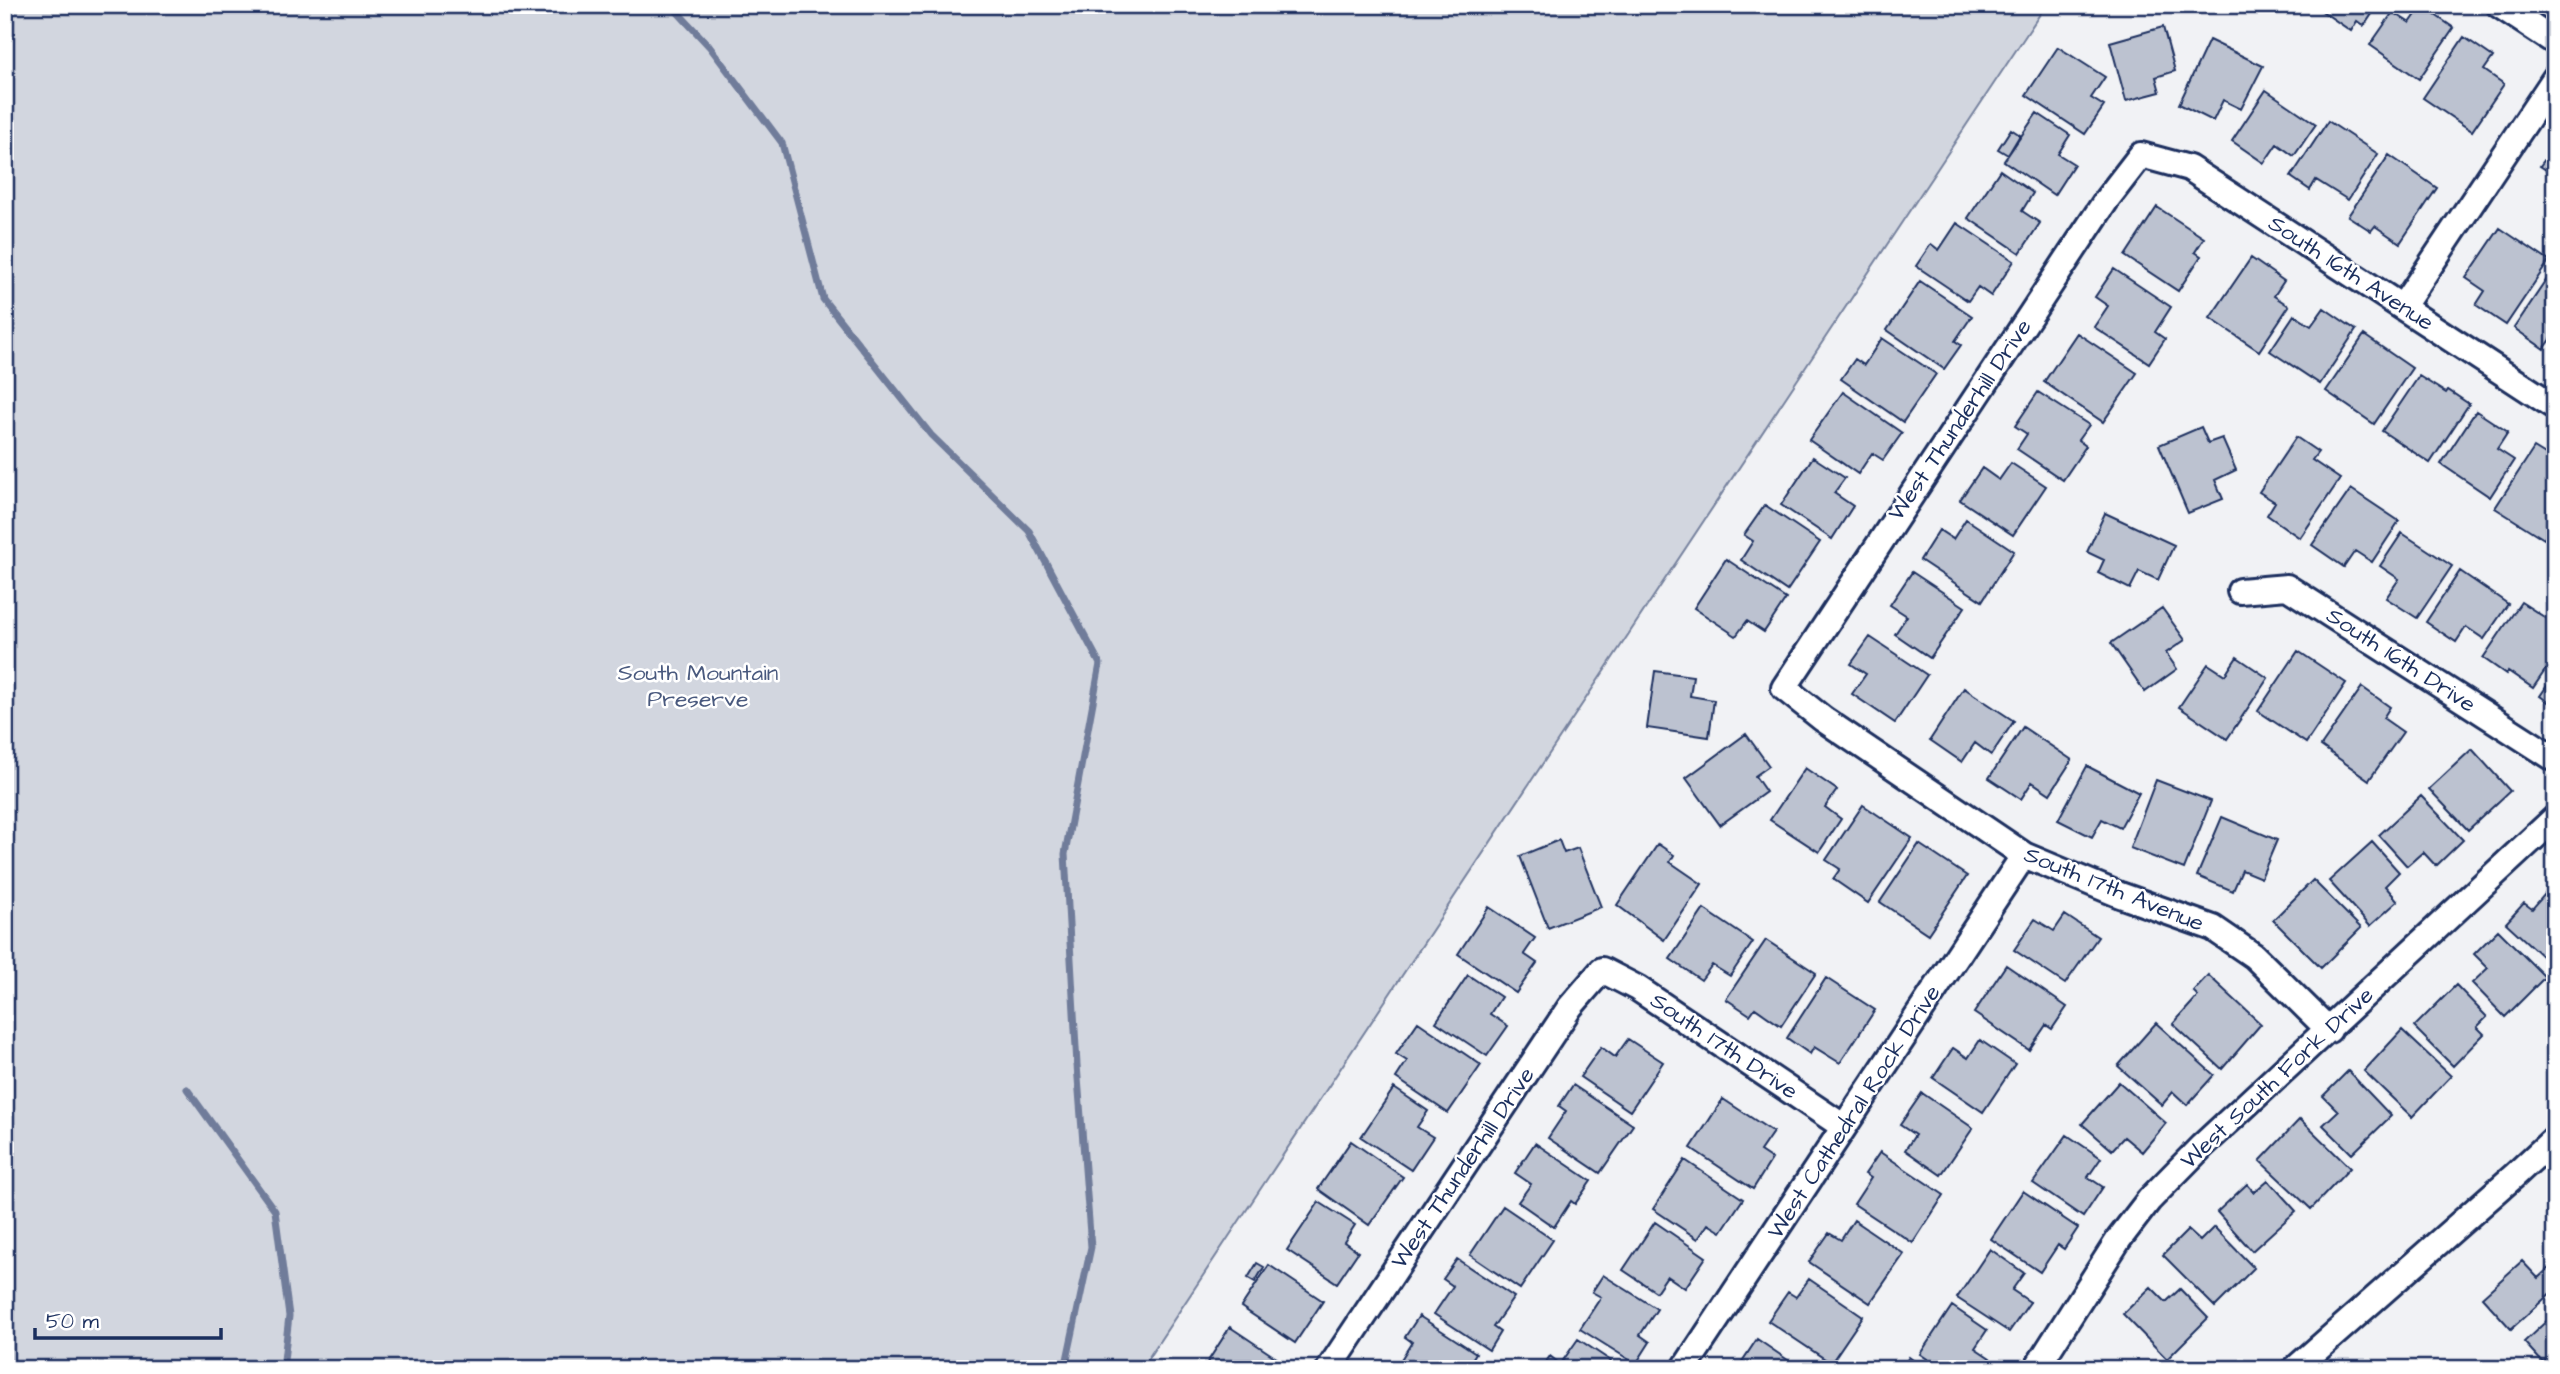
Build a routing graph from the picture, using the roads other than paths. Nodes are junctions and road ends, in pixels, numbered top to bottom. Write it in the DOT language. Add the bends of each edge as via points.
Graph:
graph roads {
  1 [pos="2499,5"];
  2 [pos="2555,42"];
  3 [pos="2555,78"];
  4 [pos="2141,155"];
  5 [pos="2403,306"];
  6 [pos="2555,407"];
  7 [pos="2240,591"];
  8 [pos="1784,688"];
  9 [pos="2555,759"];
  10 [pos="2555,818"];
  11 [pos="2024,855"];
  12 [pos="1602,970"];
  13 [pos="2329,1030"];
  14 [pos="1844,1127"];
  15 [pos="2555,1138"];
  16 [pos="1329,1369"];
  17 [pos="1684,1369"];
  18 [pos="2036,1369"];
  19 [pos="2295,1369"];
  1 -- 2 [label="street"];
  3 -- 5 [label="street"];
  4 -- 5 [label="street, South 16th Avenue" via="2189,168"];
  4 -- 8 [label="street, West Thunderhill Drive" via="2106,199"];
  5 -- 6 [label="street, South 16th Avenue"];
  7 -- 9 [label="street, South 16th Drive" via="2287,587"];
  8 -- 11 [label="street, South 17th Avenue"];
  10 -- 13 [label="street, West South Fork Drive"];
  11 -- 13 [label="street, South 17th Avenue" via="2213,928 2253,956"];
  11 -- 14 [label="street, West Cathedral Rock Drive"];
  12 -- 14 [label="street, South 17th Drive" via="1637,988"];
  12 -- 16 [label="street, West Thunderhill Drive" via="1570,1007"];
  13 -- 18 [label="street, West South Fork Drive" via="2149,1200"];
  14 -- 17 [label="street, West Cathedral Rock Drive"];
  15 -- 19 [label="street"];
}
